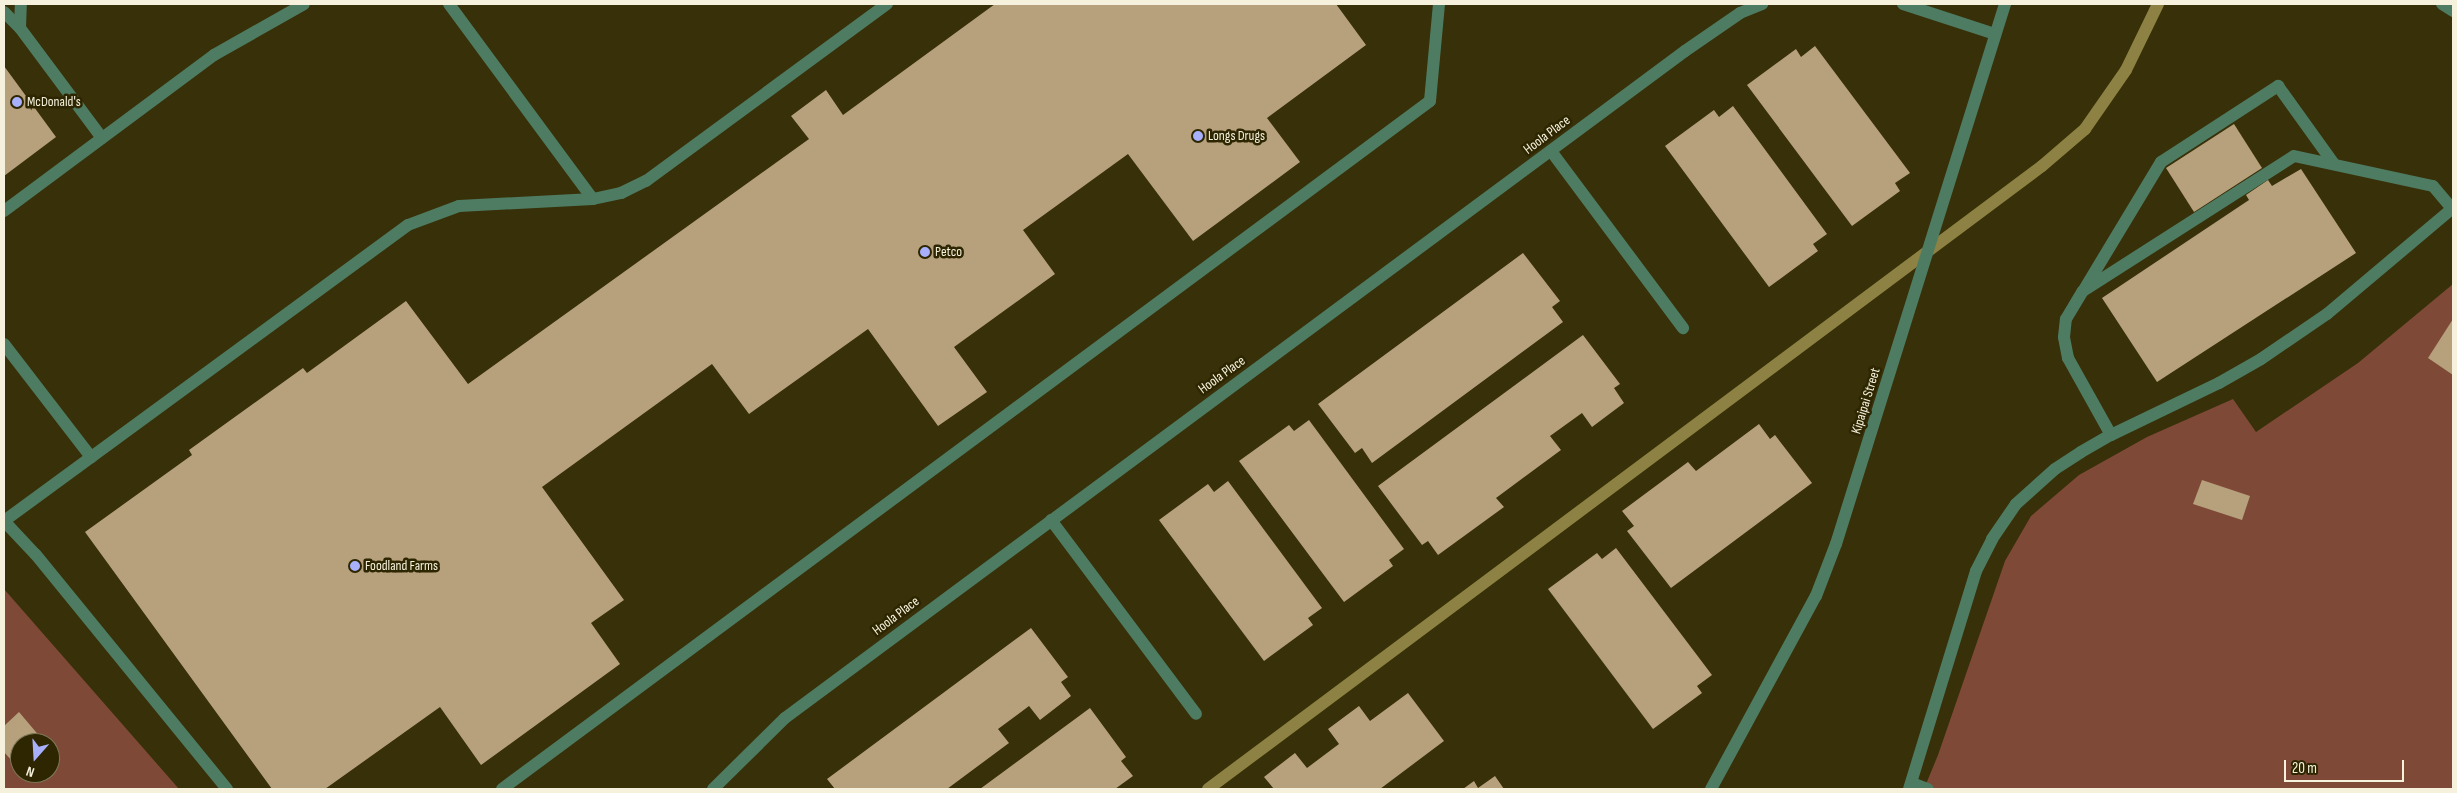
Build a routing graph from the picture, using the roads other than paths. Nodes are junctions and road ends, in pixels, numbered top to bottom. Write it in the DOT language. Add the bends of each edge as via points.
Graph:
graph roads {
  1 [pos="21,4"];
  2 [pos="304,4"];
  3 [pos="449,4"];
  4 [pos="887,4"];
  5 [pos="1439,4"];
  6 [pos="1762,4"];
  7 [pos="1903,4"];
  8 [pos="2005,4"];
  9 [pos="2442,4"];
  10 [pos="2453,11"];
  11 [pos="4,12"];
  12 [pos="20,28"];
  13 [pos="1995,34"];
  14 [pos="102,138"];
  15 [pos="1551,151"];
  16 [pos="2334,164"];
  17 [pos="593,198"];
  18 [pos="2453,208"];
  19 [pos="4,211"];
  20 [pos="2083,291"];
  21 [pos="1683,328"];
  22 [pos="4,344"];
  23 [pos="2111,435"];
  24 [pos="91,457"];
  25 [pos="1051,520"];
  26 [pos="4,521"];
  27 [pos="1196,714"];
  28 [pos="1911,786"];
  29 [pos="227,789"];
  30 [pos="502,789"];
  31 [pos="713,789"];
  32 [pos="1711,789"];
  33 [pos="1928,789"];
  1 -- 12 [label="street"];
  2 -- 14 [label="street" via="214,55"];
  3 -- 17 [label="street"];
  4 -- 17 [label="street" via="646,181 621,193"];
  5 -- 30 [label="street" via="1430,101"];
  6 -- 15 [label="street, Hoola Place" via="1740,13 1718,28"];
  7 -- 13 [label="street"];
  8 -- 13 [label="street, Kipaipai Street"];
  9 -- 10 [label="street"];
  11 -- 12 [label="street"];
  12 -- 14 [label="street"];
  13 -- 32 [label="street, Kipaipai Street" via="1861,470 1816,596"];
  14 -- 19 [label="street"];
  15 -- 21 [label="street"];
  15 -- 25 [label="street, Hoola Place"];
  16 -- 18 [label="street" via="2433,186"];
  16 -- 20 [label="street" via="2294,156"];
  16 -- 20 [label="street" via="2278,86 2161,162"];
  17 -- 24 [label="street" via="459,206 408,225"];
  18 -- 23 [label="street" via="2327,314 2260,359 2219,383"];
  20 -- 23 [label="street" via="2066,319 2064,337 2068,358"];
  22 -- 24 [label="street"];
  23 -- 28 [label="street" via="2055,469 2034,487 2016,504 1992,539 1976,571"];
  24 -- 26 [label="street"];
  25 -- 27 [label="street"];
  25 -- 31 [label="street, Hoola Place" via="785,718"];
  26 -- 29 [label="street"];
  28 -- 33 [label="street"];
}
